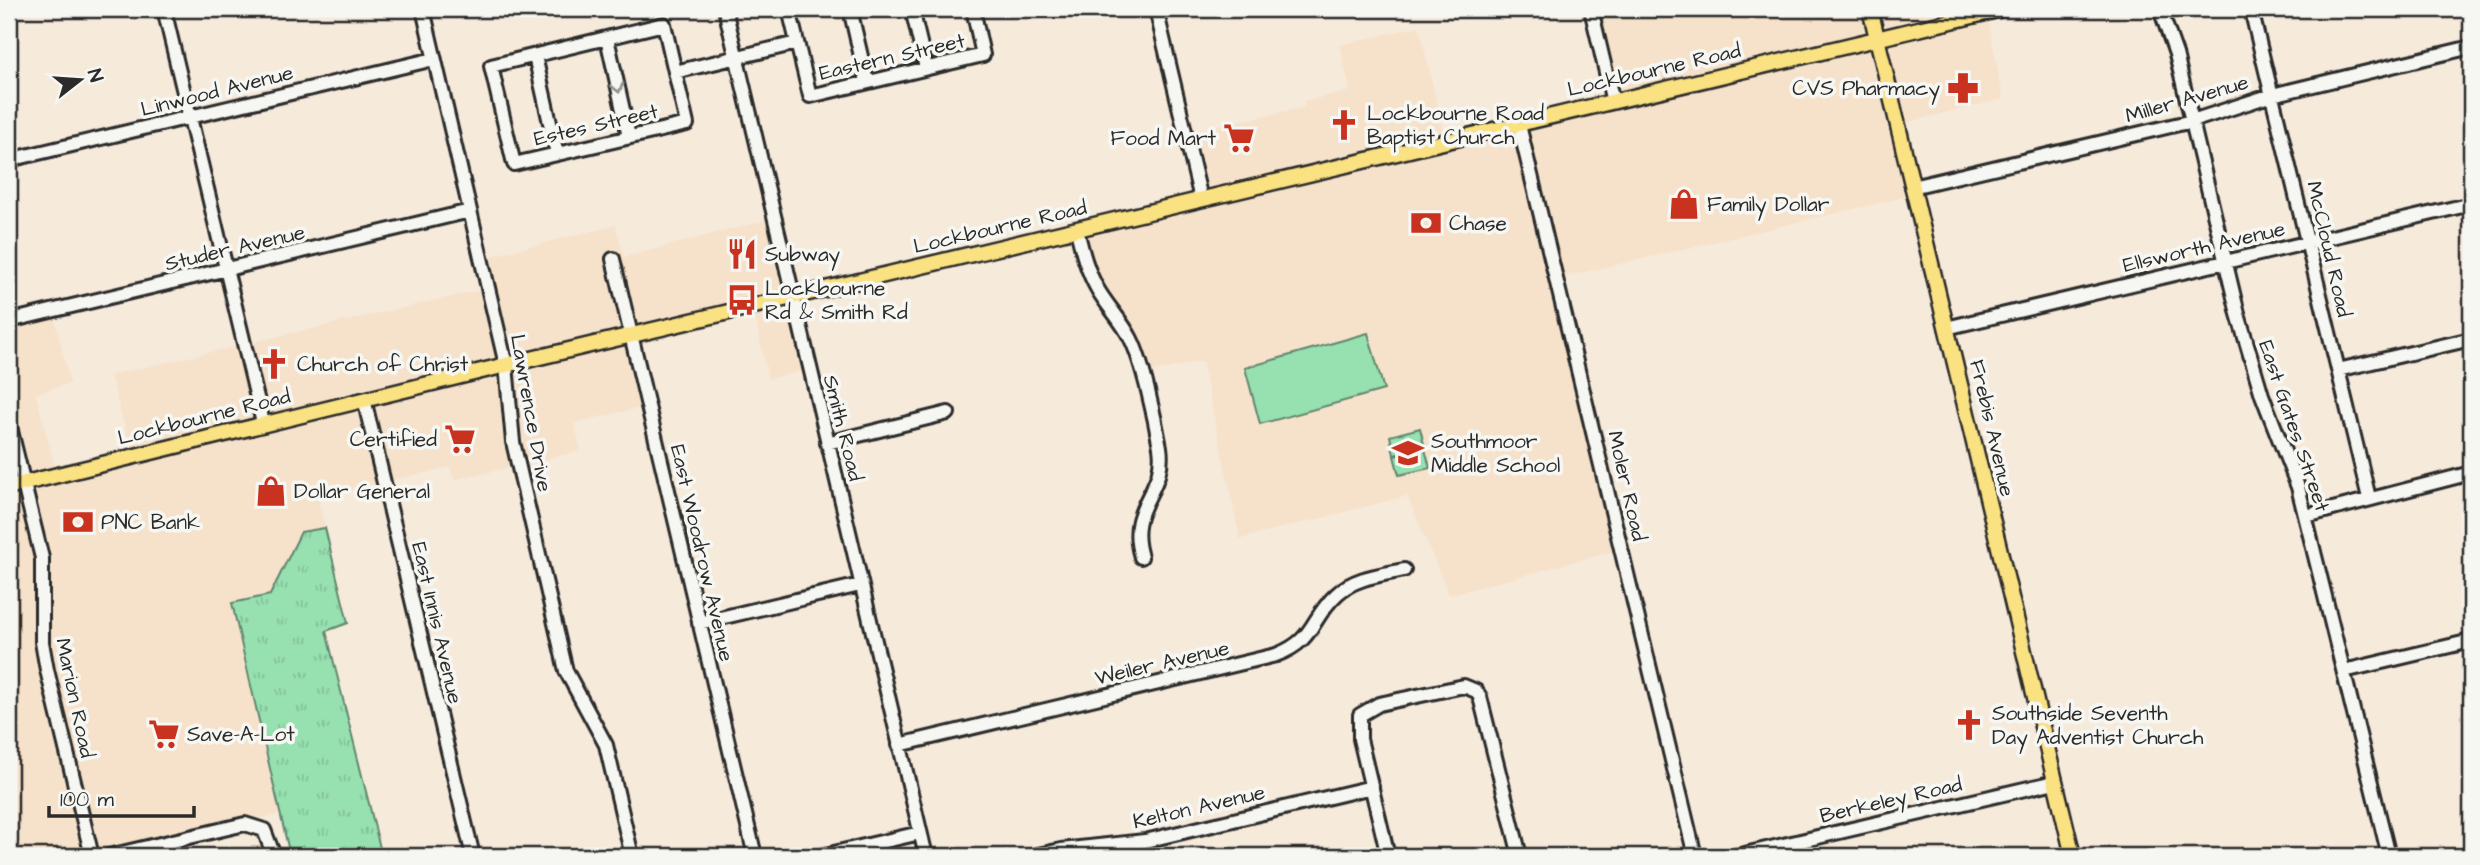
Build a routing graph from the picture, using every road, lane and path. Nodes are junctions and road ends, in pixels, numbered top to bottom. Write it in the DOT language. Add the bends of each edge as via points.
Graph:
graph roads {
  1 [pos="163,9"];
  2 [pos="423,9"];
  3 [pos="725,9"];
  4 [pos="789,9"];
  5 [pos="850,9"];
  6 [pos="912,9"];
  7 [pos="973,9"];
  8 [pos="1156,9"];
  9 [pos="1591,9"];
  10 [pos="1870,9"];
  11 [pos="2002,9"];
  12 [pos="2160,9"];
  13 [pos="2251,9"];
  14 [pos="607,38"];
  15 [pos="1877,39"];
  16 [pos="797,43"];
  17 [pos="2471,47"];
  18 [pos="535,56"];
  19 [pos="434,58"];
  20 [pos="737,58"];
  21 [pos="926,68"];
  22 [pos="675,72"];
  23 [pos="867,82"];
  24 [pos="2272,95"];
  25 [pos="1613,102"];
  26 [pos="189,117"];
  27 [pos="2192,121"];
  28 [pos="1518,125"];
  29 [pos="629,137"];
  30 [pos="557,154"];
  31 [pos="9,160"];
  32 [pos="1912,187"];
  33 [pos="1201,200"];
  34 [pos="2471,204"];
  35 [pos="470,211"];
  36 [pos="1077,230"];
  37 [pos="2308,242"];
  38 [pos="612,259"];
  39 [pos="2225,261"];
  40 [pos="225,270"];
  41 [pos="791,298"];
  42 [pos="9,321"];
  43 [pos="1946,328"];
  44 [pos="630,336"];
  45 [pos="2471,339"];
  46 [pos="506,365"];
  47 [pos="2338,370"];
  48 [pos="364,399"];
  49 [pos="948,413"];
  50 [pos="9,423"];
  51 [pos="263,423"];
  52 [pos="827,443"];
  53 [pos="2471,473"];
  54 [pos="24,483"];
  55 [pos="9,487"];
  56 [pos="2369,498"];
  57 [pos="2306,516"];
  58 [pos="1141,558"];
  59 [pos="1404,570"];
  60 [pos="860,585"];
  61 [pos="699,623"];
  62 [pos="2471,641"];
  63 [pos="2344,671"];
  64 [pos="899,745"];
  65 [pos="2055,782"];
  66 [pos="1372,787"];
  67 [pos="920,833"];
  68 [pos="92,856"];
  69 [pos="108,856"];
  70 [pos="274,856"];
  71 [pos="473,856"];
  72 [pos="632,856"];
  73 [pos="755,856"];
  74 [pos="821,856"];
  75 [pos="926,856"];
  76 [pos="1033,856"];
  77 [pos="1388,856"];
  78 [pos="1520,856"];
  79 [pos="1695,856"];
  80 [pos="1736,856"];
  81 [pos="2073,856"];
  82 [pos="2389,856"];
  1 -- 26 [label="street"];
  2 -- 19 [label="street, Lawrence Drive"];
  3 -- 20 [label="street, Smith Road"];
  4 -- 16 [label="street"];
  5 -- 23 [label="street"];
  6 -- 21 [label="street"];
  7 -- 21 [label="street, Eastern Street" via="983,55"];
  8 -- 33 [label="street"];
  9 -- 25 [label="street"];
  10 -- 15 [label="main road, Frebis Avenue"];
  11 -- 15 [label="main road, Lockbourne Road"];
  12 -- 27 [label="street, East Gates Street"];
  13 -- 24 [label="street, McCloud Road"];
  14 -- 18 [label="street"];
  14 -- 22 [label="street" via="664,24"];
  14 -- 29 [label="street, one-way"];
  15 -- 25 [label="main road, Lockbourne Road"];
  15 -- 32 [label="main road, Frebis Avenue"];
  16 -- 20 [label="street"];
  16 -- 23 [label="street, Eastern Street" via="810,96"];
  17 -- 24 [label="street, Miller Avenue"];
  18 -- 30 [label="street"];
  18 -- 30 [label="street, Estes Street" via="491,66 514,164"];
  19 -- 26 [label="street, Linwood Avenue"];
  19 -- 35 [label="street, Lawrence Drive"];
  20 -- 22 [label="street"];
  20 -- 41 [label="street, Smith Road"];
  21 -- 23 [label="street, Eastern Street"];
  22 -- 29 [label="street, Estes Street" via="687,124"];
  24 -- 27 [label="street, Miller Avenue"];
  24 -- 37 [label="street, McCloud Road"];
  25 -- 28 [label="main road, Lockbourne Road"];
  26 -- 31 [label="street, Linwood Avenue"];
  26 -- 40 [label="street"];
  27 -- 32 [label="street, Miller Avenue"];
  27 -- 39 [label="street, East Gates Street"];
  28 -- 33 [label="main road, Lockbourne Road"];
  28 -- 79 [label="street, Moler Road"];
  29 -- 30 [label="street, Estes Street"];
  32 -- 43 [label="main road, Frebis Avenue"];
  33 -- 36 [label="main road, Lockbourne Road"];
  34 -- 37 [label="street, Ellsworth Avenue"];
  35 -- 40 [label="street, Studer Avenue"];
  35 -- 46 [label="street, Lawrence Drive"];
  36 -- 41 [label="main road, Lockbourne Road"];
  36 -- 58 [label="street" via="1098,290 1131,339 1160,447 1160,475 1137,524"];
  37 -- 39 [label="street, Ellsworth Avenue"];
  37 -- 47 [label="street, McCloud Road"];
  38 -- 44 [label="street, East Woodrow Avenue"];
  39 -- 43 [label="street, Ellsworth Avenue"];
  39 -- 57 [label="street, East Gates Street" via="2251,360"];
  40 -- 42 [label="street, Studer Avenue"];
  40 -- 51 [label="street"];
  41 -- 44 [label="main road, Lockbourne Road"];
  41 -- 52 [label="street, Smith Road"];
  43 -- 65 [label="main road, Frebis Avenue"];
  44 -- 46 [label="main road, Lockbourne Road"];
  44 -- 61 [label="street, East Woodrow Avenue"];
  45 -- 47 [label="street"];
  46 -- 48 [label="main road, Lockbourne Road"];
  46 -- 72 [label="street, Lawrence Drive" via="513,442 566,671 606,745"];
  47 -- 56 [label="street, McCloud Road"];
  48 -- 51 [label="main road, Lockbourne Road"];
  48 -- 71 [label="street, East Innis Avenue"];
  49 -- 52 [label="street"];
  50 -- 54 [label="street, Marion Road"];
  51 -- 54 [label="main road, Lockbourne Road"];
  52 -- 60 [label="street, Smith Road"];
  53 -- 56 [label="street"];
  54 -- 55 [label="main road, Lockbourne Road"];
  54 -- 68 [label="street, Marion Road" via="44,570 42,642"];
  56 -- 57 [label="street"];
  57 -- 63 [label="street, East Gates Street"];
  59 -- 64 [label="street, Weiler Avenue" via="1363,579 1344,589 1303,641 1276,655"];
  60 -- 61 [label="street"];
  60 -- 64 [label="street, Smith Road"];
  61 -- 73 [label="street, East Woodrow Avenue"];
  62 -- 63 [label="street"];
  63 -- 82 [label="street, East Gates Street"];
  64 -- 67 [label="street, Smith Road"];
  65 -- 80 [label="street, Berkeley Road"];
  65 -- 81 [label="main road, Frebis Avenue"];
  66 -- 76 [label="street, Kelton Avenue" via="1145,841"];
  66 -- 77 [label="street"];
  66 -- 78 [label="street" via="1357,726 1360,715 1380,704 1464,685 1476,691 1485,713"];
  67 -- 74 [label="street"];
  67 -- 75 [label="street, Smith Road"];
  69 -- 70 [label="street" via="245,824 264,830"];
}
